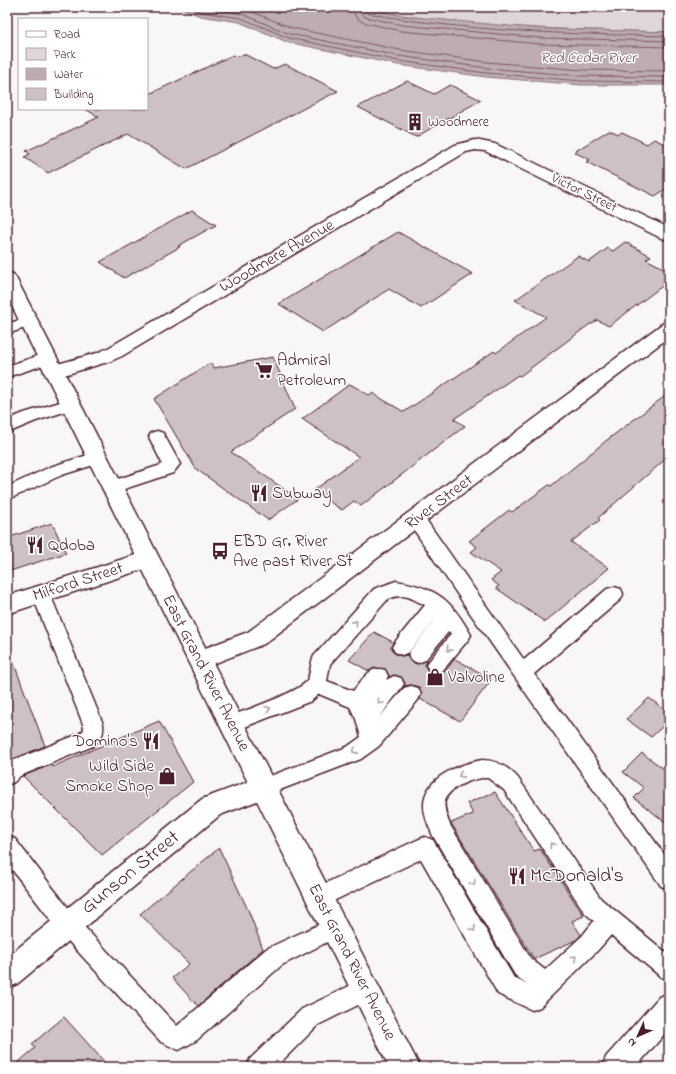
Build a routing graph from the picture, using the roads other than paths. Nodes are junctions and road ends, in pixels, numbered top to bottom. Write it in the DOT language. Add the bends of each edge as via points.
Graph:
graph roads {
  1 [pos="498,151"];
  2 [pos="669,235"];
  3 [pos="7,278"];
  4 [pos="18,325"];
  5 [pos="669,328"];
  6 [pos="51,365"];
  7 [pos="7,372"];
  8 [pos="70,404"];
  9 [pos="7,427"];
  10 [pos="156,437"];
  11 [pos="98,458"];
  12 [pos="112,487"];
  13 [pos="7,494"];
  14 [pos="416,519"];
  15 [pos="148,559"];
  16 [pos="41,594"];
  17 [pos="614,594"];
  18 [pos="7,605"];
  19 [pos="444,610"];
  20 [pos="410,651"];
  21 [pos="200,660"];
  22 [pos="436,665"];
  23 [pos="523,672"];
  24 [pos="316,685"];
  25 [pos="394,685"];
  26 [pos="357,701"];
  27 [pos="366,719"];
  28 [pos="232,724"];
  29 [pos="372,740"];
  30 [pos="7,776"];
  31 [pos="264,787"];
  32 [pos="7,846"];
  33 [pos="669,879"];
  34 [pos="319,897"];
  35 [pos="610,919"];
  36 [pos="68,925"];
  37 [pos="334,927"];
  38 [pos="669,969"];
  39 [pos="7,975"];
  40 [pos="546,985"];
  41 [pos="366,989"];
  42 [pos="669,1007"];
  43 [pos="259,1067"];
  44 [pos="405,1067"];
  45 [pos="617,1067"];
  1 -- 2 [label="street, Victor Street"];
  1 -- 6 [label="street, Woodmere Avenue" via="475,145 461,148 115,352"];
  3 -- 4 [label="street, East Grand River Avenue"];
  4 -- 6 [label="street, East Grand River Avenue"];
  5 -- 14 [label="street, River Street"];
  6 -- 7 [label="lane"];
  6 -- 8 [label="street, East Grand River Avenue"];
  8 -- 9 [label="lane"];
  8 -- 11 [label="street, East Grand River Avenue"];
  10 -- 12 [label="lane" via="171,464 167,469"];
  11 -- 12 [label="street, East Grand River Avenue"];
  11 -- 13 [label="lane" via="56,471"];
  12 -- 15 [label="street, East Grand River Avenue"];
  14 -- 21 [label="street, River Street" via="256,638"];
  14 -- 23 [label="lane"];
  15 -- 16 [label="street, Milford Street"];
  15 -- 21 [label="street, East Grand River Avenue"];
  16 -- 18 [label="street, Milford Street"];
  16 -- 30 [label="lane" via="93,724 94,733 86,740 13,770"];
  17 -- 23 [label="lane"];
  19 -- 20 [label="lane"];
  19 -- 22 [label="lane, one-way" via="461,635"];
  24 -- 19 [label="lane, one-way" via="321,661 381,594 396,588 414,591"];
  21 -- 28 [label="street, East Grand River Avenue"];
  23 -- 33 [label="lane"];
  24 -- 26 [label="lane"];
  28 -- 24 [label="lane, one-way" via="304,695"];
  25 -- 26 [label="lane"];
  25 -- 27 [label="lane, one-way"];
  25 -- 29 [label="lane"];
  26 -- 27 [label="lane"];
  27 -- 29 [label="lane"];
  28 -- 31 [label="street, East Grand River Avenue"];
  29 -- 31 [label="lane, one-way" via="354,753"];
  31 -- 34 [label="street, East Grand River Avenue"];
  31 -- 36 [label="street, Gunson Street" via="211,807"];
  32 -- 36 [label="lane"];
  34 -- 37 [label="street, East Grand River Avenue"];
  34 -- 40 [label="lane, one-way" via="425,847 506,986 532,998"];
  35 -- 38 [label="lane"];
  40 -- 35 [label="lane, one-way" via="590,943"];
  35 -- 40 [label="lane, one-way" via="593,906 503,775 490,769 474,770 447,784 436,797 434,814 441,829 523,967"];
  36 -- 37 [label="lane" via="169,1034 179,1038 274,957"];
  36 -- 39 [label="street, Gunson Street"];
  37 -- 41 [label="street, East Grand River Avenue"];
  41 -- 43 [label="lane" via="310,1017"];
  41 -- 44 [label="street, East Grand River Avenue"];
  42 -- 45 [label="street"];
}
